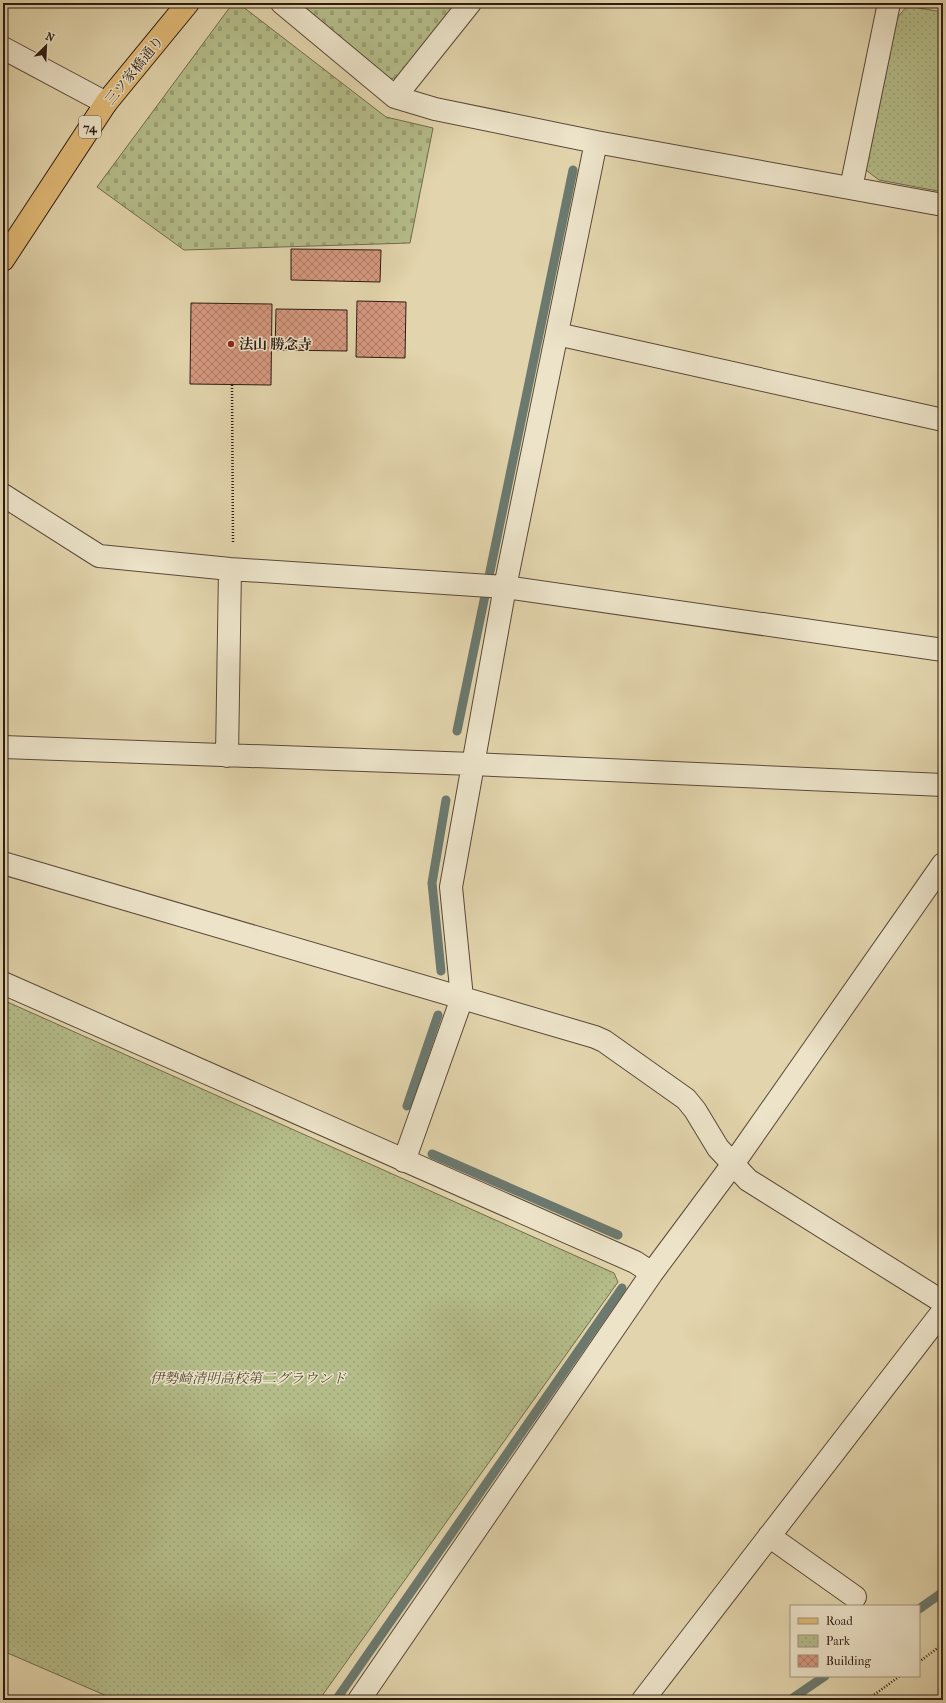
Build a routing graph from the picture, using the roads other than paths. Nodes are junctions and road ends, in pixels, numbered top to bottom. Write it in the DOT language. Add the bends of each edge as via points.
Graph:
graph roads {
  1 [pos="188,3"];
  2 [pos="282,3"];
  3 [pos="470,3"];
  4 [pos="889,3"];
  5 [pos="3,48"];
  6 [pos="395,97"];
  7 [pos="106,103"];
  8 [pos="596,142"];
  9 [pos="851,188"];
  10 [pos="943,205"];
  11 [pos="3,260"];
  12 [pos="557,334"];
  13 [pos="943,420"];
  14 [pos="3,495"];
  15 [pos="230,569"];
  16 [pos="505,587"];
  17 [pos="943,650"];
  18 [pos="3,747"];
  19 [pos="227,756"];
  20 [pos="473,764"];
  21 [pos="943,785"];
  22 [pos="3,863"];
  23 [pos="943,864"];
  24 [pos="3,983"];
  25 [pos="462,998"];
  26 [pos="404,1161"];
  27 [pos="733,1164"];
  28 [pos="652,1274"];
  29 [pos="943,1302"];
  30 [pos="943,1311"];
  31 [pos="769,1536"];
  32 [pos="855,1598"];
  33 [pos="359,1700"];
  34 [pos="643,1700"];
  1 -- 7 [label="main road, 三ツ家橋通り / 74"];
  2 -- 6 [label="street"];
  3 -- 6 [label="street"];
  4 -- 9 [label="street"];
  5 -- 7 [label="street"];
  6 -- 8 [label="street" via="435,109"];
  7 -- 11 [label="main road, 三ツ家橋通り / 74"];
  8 -- 9 [label="street"];
  8 -- 12 [label="street"];
  9 -- 10 [label="street"];
  12 -- 13 [label="street"];
  12 -- 16 [label="street"];
  14 -- 15 [label="street" via="99,556"];
  15 -- 16 [label="street"];
  15 -- 19 [label="street"];
  16 -- 17 [label="street"];
  16 -- 20 [label="street"];
  18 -- 19 [label="street"];
  19 -- 20 [label="street"];
  20 -- 21 [label="street"];
  20 -- 25 [label="street" via="451,887"];
  22 -- 25 [label="street"];
  23 -- 27 [label="street"];
  24 -- 26 [label="street"];
  25 -- 26 [label="street"];
  25 -- 27 [label="street" via="604,1041 686,1099 718,1148"];
  26 -- 28 [label="street" via="635,1262"];
  27 -- 28 [label="street"];
  27 -- 29 [label="street" via="748,1180"];
  28 -- 33 [label="street"];
  30 -- 31 [label="street"];
  31 -- 32 [label="street"];
  31 -- 34 [label="street"];
}
